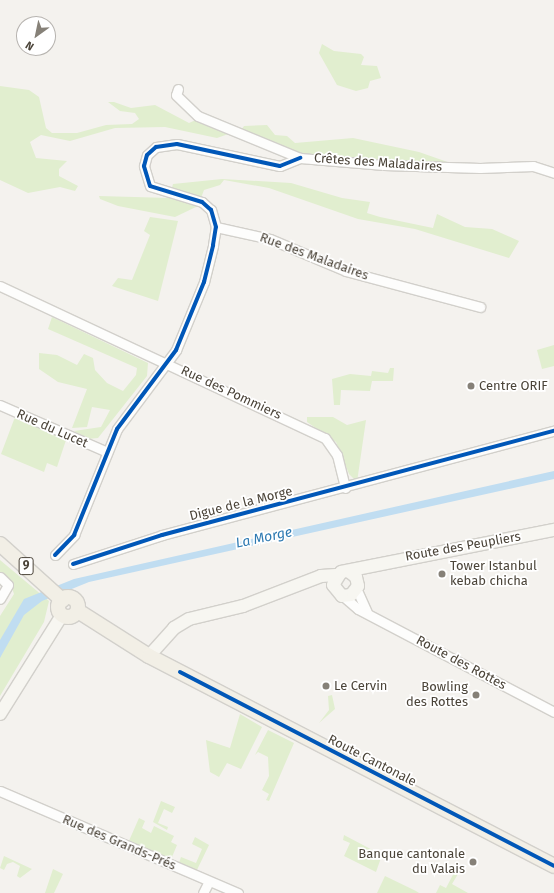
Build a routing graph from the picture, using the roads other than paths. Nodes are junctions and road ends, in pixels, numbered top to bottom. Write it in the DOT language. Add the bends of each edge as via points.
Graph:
graph roads {
  1 [pos="178,90"];
  2 [pos="300,158"];
  3 [pos="554,173"];
  4 [pos="216,227"];
  5 [pos="0,286"];
  6 [pos="480,307"];
  7 [pos="168,363"];
  8 [pos="0,405"];
  9 [pos="554,431"];
  10 [pos="105,451"];
  11 [pos="345,488"];
  12 [pos="554,530"];
  13 [pos="0,544"];
  14 [pos="55,555"];
  15 [pos="73,564"];
  16 [pos="372,566"];
  17 [pos="348,571"];
  18 [pos="336,575"];
  19 [pos="0,578"];
  20 [pos="312,580"];
  21 [pos="358,587"];
  22 [pos="334,588"];
  23 [pos="57,595"];
  24 [pos="343,596"];
  25 [pos="1,598"];
  26 [pos="78,611"];
  27 [pos="368,613"];
  28 [pos="62,615"];
  29 [pos="149,656"];
  30 [pos="554,712"];
  31 [pos="0,714"];
  32 [pos="0,791"];
  33 [pos="554,866"];
  34 [pos="209,881"];
  35 [pos="203,893"];
  36 [pos="238,893"];
  1 -- 2 [label="street, Crêtes des Maladaires" via="176,95 198,116"];
  2 -- 3 [label="street, Crêtes des Maladaires" via="384,166 533,166"];
  2 -- 4 [label="street" via="280,166 177,144 156,147 147,155 144,166 150,186 202,202 211,210"];
  4 -- 6 [label="street, Rue des Maladaires" via="270,239 346,271"];
  4 -- 7 [label="street" via="204,282"];
  5 -- 7 [label="street, Rue des Pommiers"];
  7 -- 10 [label="street" via="117,429"];
  7 -- 11 [label="street, Rue des Pommiers" via="325,438 337,455"];
  8 -- 10 [label="street, Rue du Lucet"];
  9 -- 11 [label="street, Digue de la Morge"];
  10 -- 14 [label="street" via="74,535"];
  11 -- 15 [label="street, Digue de la Morge" via="162,534"];
  12 -- 16 [label="street, Route des Peupliers" via="427,552"];
  13 -- 23 [label="main road, 9"];
  16 -- 17 [label="street, Route des Peupliers"];
  16 -- 21 [label="street"];
  17 -- 18 [label="street, Route des Peupliers"];
  17 -- 21 [label="street"];
  18 -- 20 [label="street"];
  18 -- 22 [label="street"];
  19 -- 25 [label="street" via="8,585"];
  20 -- 22 [label="street"];
  20 -- 29 [label="street" via="247,604 179,623"];
  21 -- 24 [label="street"];
  21 -- 27 [label="street"];
  22 -- 24 [label="street"];
  23 -- 26 [label="main road, Route Cantonale" via="75,600"];
  23 -- 28 [label="main road"];
  24 -- 27 [label="street, Route des Rottes"];
  26 -- 28 [label="main road" via="71,617"];
  26 -- 29 [label="main road, Route Cantonale"];
  27 -- 30 [label="street, Route des Rottes"];
  28 -- 31 [label="street"];
  29 -- 33 [label="main road, Route Cantonale"];
  32 -- 34 [label="street, Rue des Grands-Prés"];
  34 -- 35 [label="street"];
  34 -- 36 [label="street, Rue des Grands-Prés"];
}
